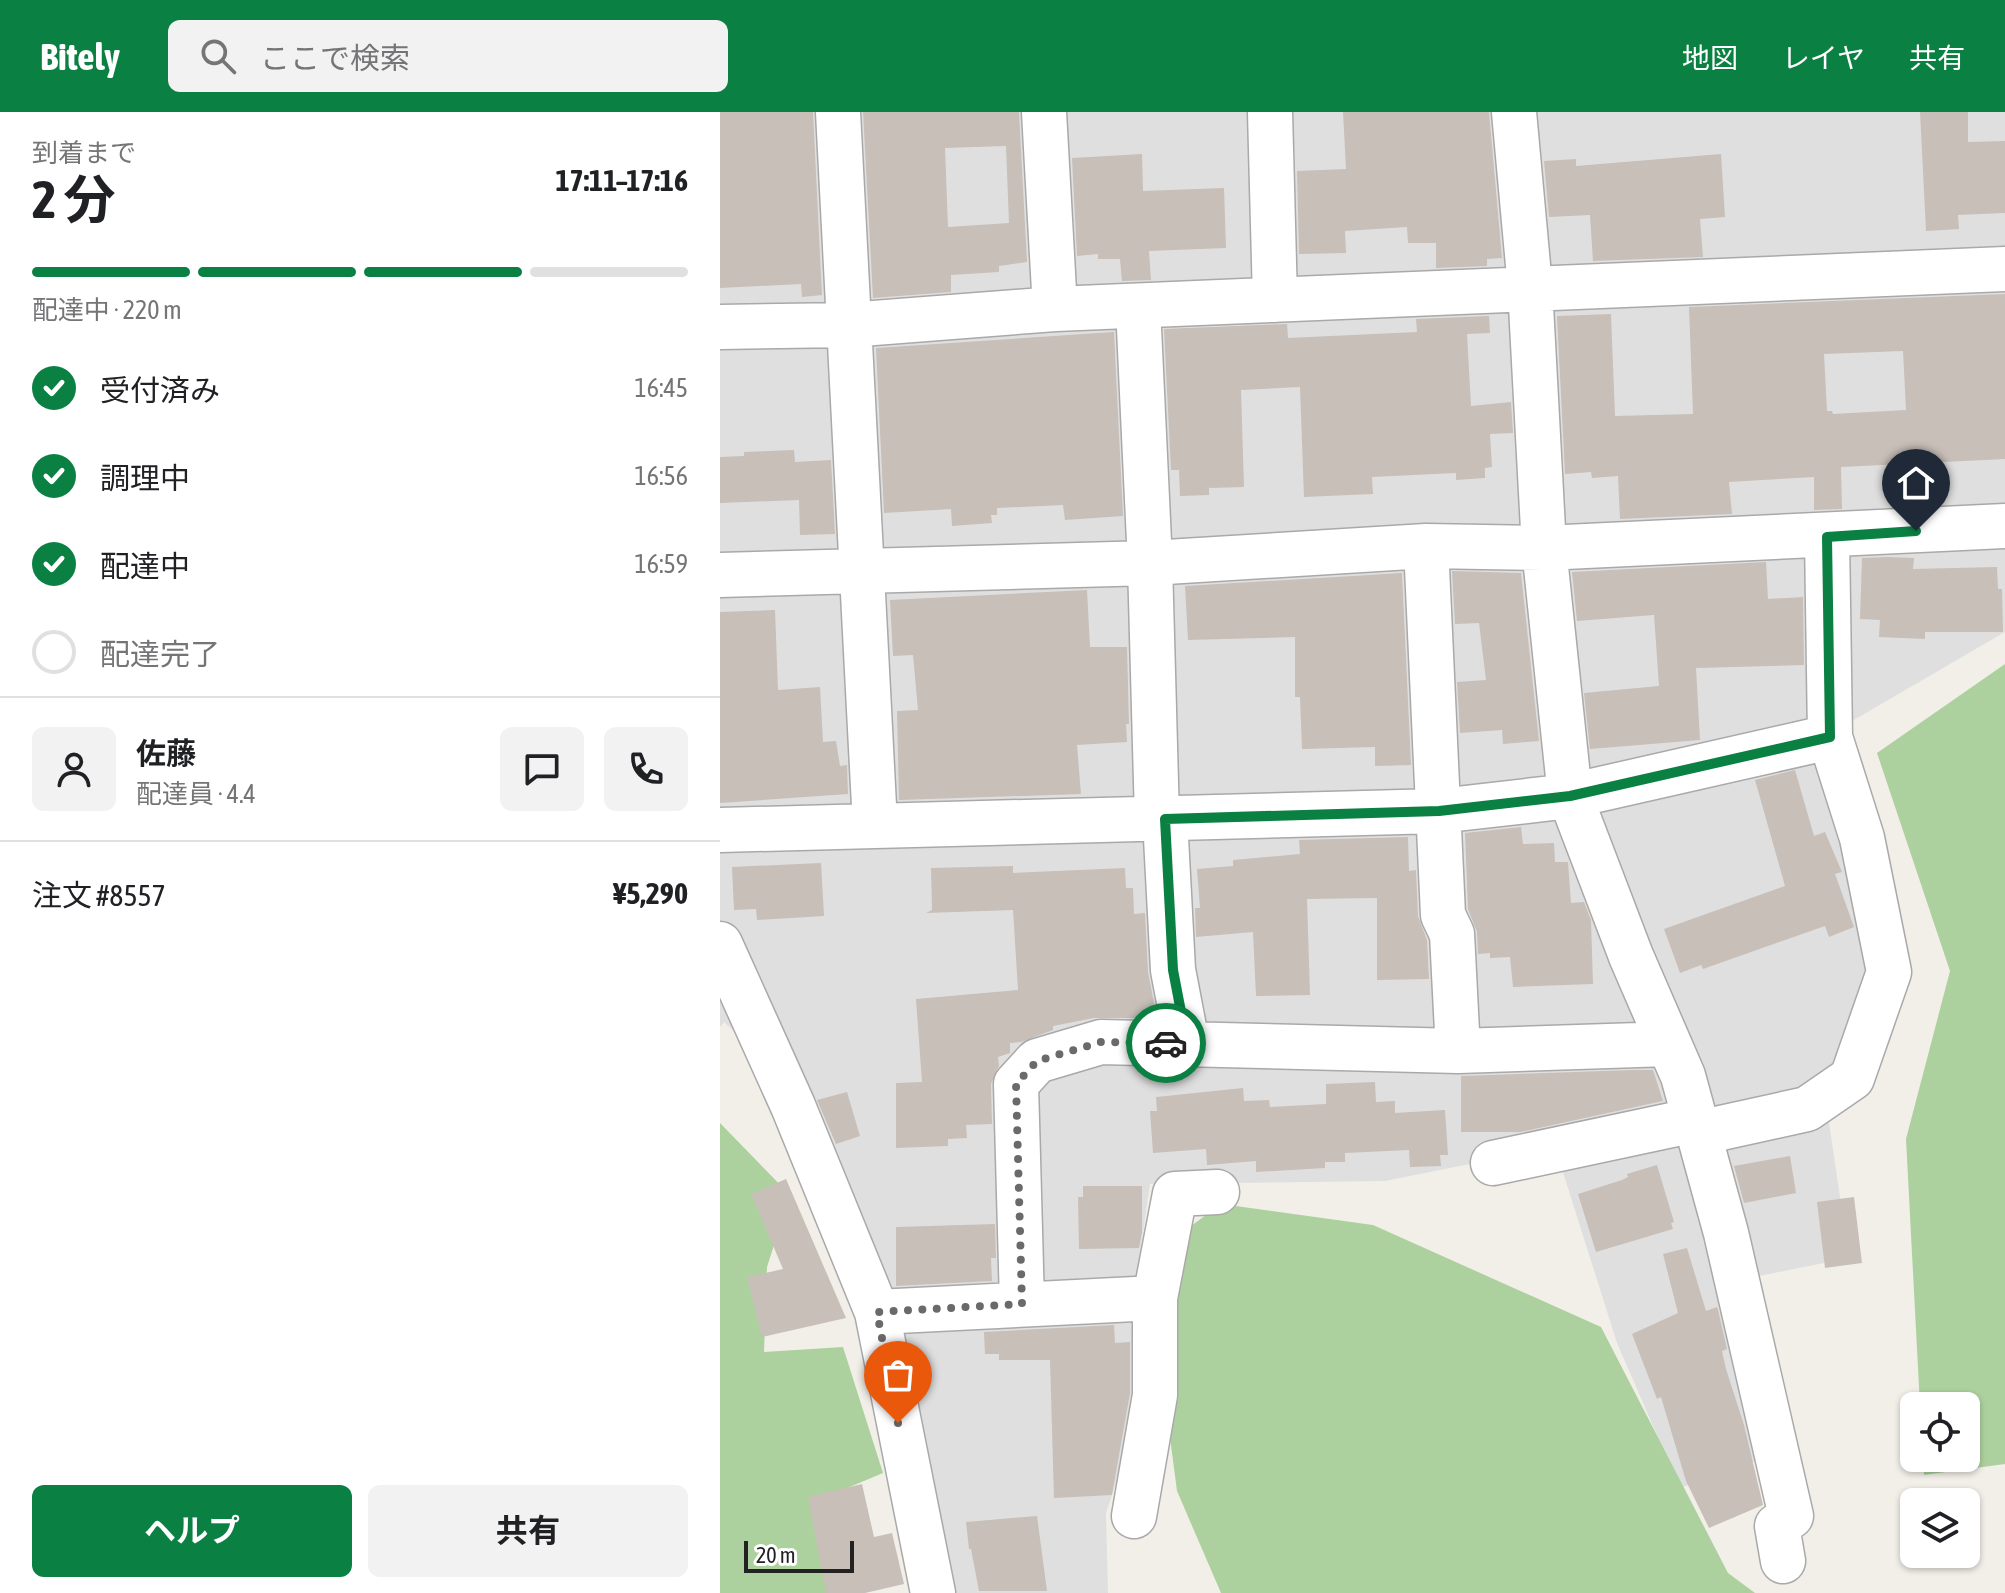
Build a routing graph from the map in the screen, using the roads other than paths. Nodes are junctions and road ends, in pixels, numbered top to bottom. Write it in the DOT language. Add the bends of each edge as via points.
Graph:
graph roads {
  1 [pos="838,112"];
  2 [pos="1044,112"];
  3 [pos="1270,112"];
  4 [pos="1514,112"];
  5 [pos="2005,269"];
  6 [pos="1530,287"];
  7 [pos="1275,300"];
  8 [pos="1138,307"];
  9 [pos="1055,309"];
  10 [pos="848,325"];
  11 [pos="720,327"];
  12 [pos="2005,526"];
  13 [pos="1827,537"];
  14 [pos="1426,546"];
  15 [pos="1544,548"];
  16 [pos="1150,563"];
  17 [pos="863,573"];
  18 [pos="720,575"];
  19 [pos="1830,737"];
  20 [pos="1570,796"];
  21 [pos="1439,811"];
  22 [pos="1161,819"];
  23 [pos="875,825"];
  24 [pos="720,830"];
  25 [pos="720,944"];
  26 [pos="1187,1043"];
  27 [pos="1669,1044"];
  28 [pos="1458,1051"];
  29 [pos="1697,1126"];
  30 [pos="1493,1163"];
  31 [pos="1217,1192"];
  32 [pos="1155,1298"];
  33 [pos="1022,1304"];
  34 [pos="877,1312"];
  35 [pos="1134,1516"];
  36 [pos="1783,1561"];
  37 [pos="933,1593"];
  1 -- 10 [label="street"];
  2 -- 9 [label="street"];
  3 -- 7 [label="street"];
  4 -- 6 [label="street"];
  5 -- 6 [label="street"];
  6 -- 7 [label="street"];
  6 -- 15 [label="street"];
  7 -- 8 [label="street"];
  8 -- 9 [label="street"];
  8 -- 16 [label="street"];
  9 -- 10 [label="street"];
  10 -- 11 [label="street"];
  10 -- 17 [label="street"];
  12 -- 13 [label="street"];
  13 -- 15 [label="street"];
  13 -- 19 [label="street"];
  14 -- 15 [label="street"];
  14 -- 16 [label="street"];
  14 -- 21 [label="street"];
  15 -- 20 [label="street"];
  16 -- 17 [label="street"];
  16 -- 22 [label="street"];
  17 -- 18 [label="street"];
  17 -- 23 [label="street"];
  19 -- 20 [label="street"];
  19 -- 29 [label="street" via="1862,838 1889,972 1852,1078 1807,1109"];
  20 -- 21 [label="street"];
  20 -- 27 [label="street"];
  21 -- 22 [label="street"];
  21 -- 28 [label="street" via="1443,915 1452,934"];
  22 -- 23 [label="street"];
  22 -- 26 [label="street" via="1173,970"];
  23 -- 24 [label="street"];
  25 -- 34 [label="street"];
  26 -- 28 [label="street"];
  26 -- 33 [label="street" via="1101,1042 1037,1061 1016,1084"];
  27 -- 28 [label="street"];
  27 -- 29 [label="street"];
  29 -- 30 [label="street"];
  29 -- 36 [label="street" via="1791,1516 1777,1526"];
  31 -- 32 [label="street" via="1175,1194"];
  32 -- 33 [label="street"];
  32 -- 35 [label="street" via="1155,1395"];
  33 -- 34 [label="street"];
  34 -- 37 [label="street"];
}
